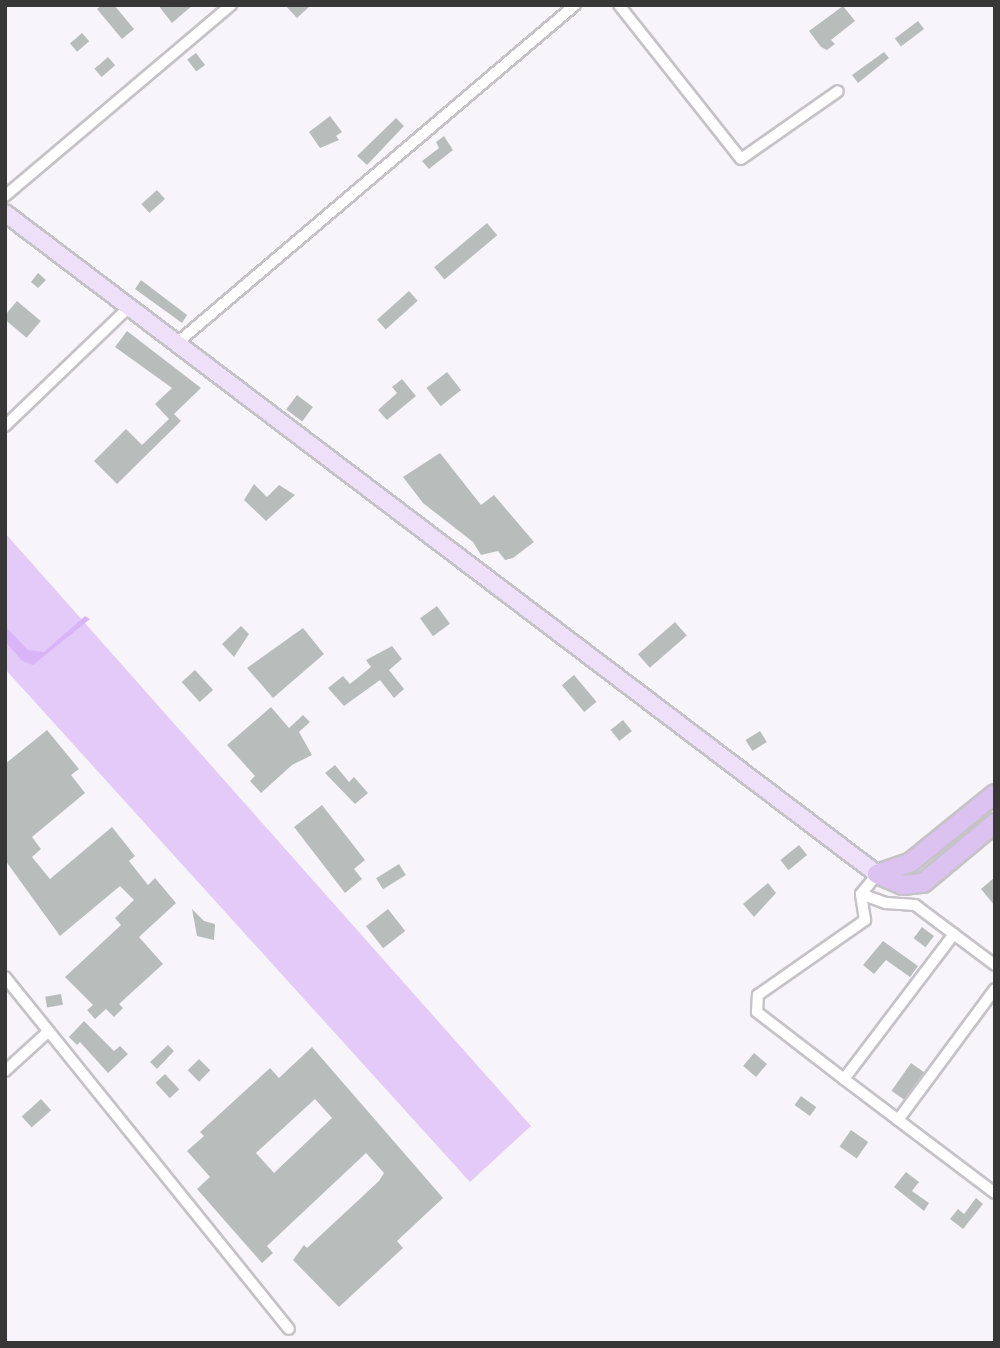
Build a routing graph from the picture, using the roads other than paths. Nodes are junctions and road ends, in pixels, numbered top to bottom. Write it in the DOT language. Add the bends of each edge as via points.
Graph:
graph roads {
  1 [pos="231,5"];
  2 [pos="575,5"];
  3 [pos="620,5"];
  4 [pos="838,91"];
  5 [pos="5,196"];
  6 [pos="5,213"];
  7 [pos="129,307"];
  8 [pos="177,343"];
  9 [pos="5,426"];
  10 [pos="995,794"];
  11 [pos="995,823"];
  12 [pos="877,874"];
  13 [pos="862,894"];
  14 [pos="954,934"];
  15 [pos="995,965"];
  16 [pos="5,977"];
  17 [pos="995,989"];
  18 [pos="49,1031"];
  19 [pos="5,1071"];
  20 [pos="844,1079"];
  21 [pos="898,1120"];
  22 [pos="995,1193"];
  23 [pos="289,1329"];
  1 -- 5 [label="street"];
  2 -- 8 [label="street"];
  3 -- 4 [label="street" via="741,159"];
  6 -- 7 [label="street"];
  7 -- 8 [label="street"];
  7 -- 9 [label="street"];
  8 -- 12 [label="street"];
  10 -- 12 [label="main road" via="911,862"];
  11 -- 12 [label="main road" via="923,883 903,886"];
  12 -- 13 [label="street"];
  13 -- 14 [label="street" via="886,903 915,905"];
  13 -- 20 [label="street" via="865,920 758,995 757,1012"];
  14 -- 15 [label="street"];
  14 -- 20 [label="street"];
  16 -- 18 [label="street"];
  17 -- 21 [label="street"];
  18 -- 19 [label="street"];
  18 -- 23 [label="street"];
  20 -- 21 [label="street"];
  21 -- 22 [label="street"];
}
